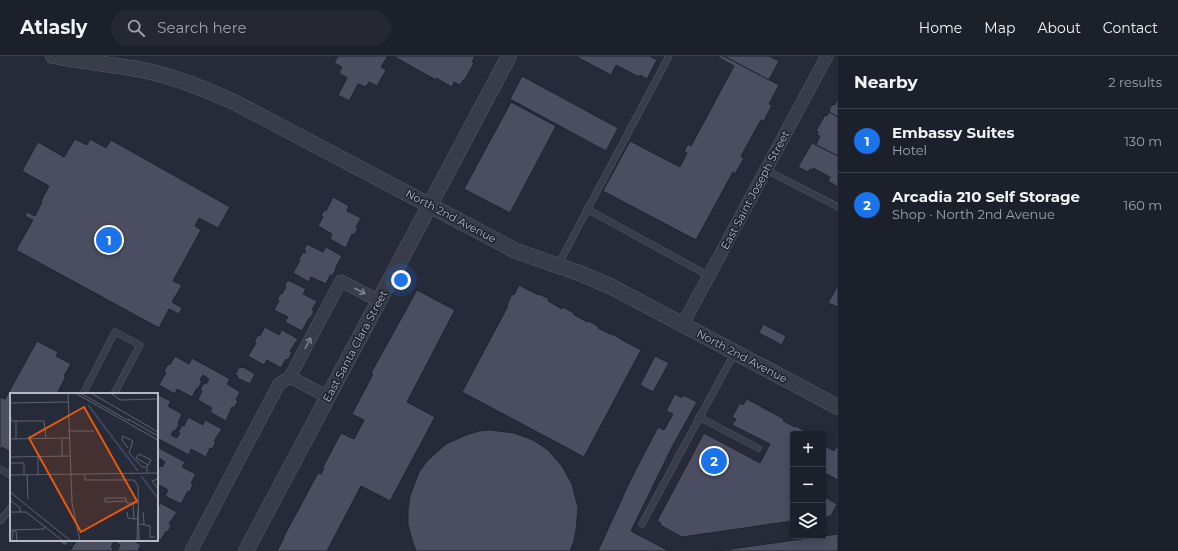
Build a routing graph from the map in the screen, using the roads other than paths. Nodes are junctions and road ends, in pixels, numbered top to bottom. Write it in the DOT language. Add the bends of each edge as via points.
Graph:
graph roads {
  1 [pos="53,56"];
  2 [pos="509,56"];
  3 [pos="669,56"];
  4 [pos="827,56"];
  5 [pos="766,170"];
  6 [pos="430,205"];
  7 [pos="838,207"];
  8 [pos="587,210"];
  9 [pos="557,266"];
  10 [pos="709,276"];
  11 [pos="379,301"];
  12 [pos="683,324"];
  13 [pos="735,352"];
  14 [pos="290,377"];
  15 [pos="84,393"];
  16 [pos="115,393"];
  17 [pos="328,397"];
  18 [pos="838,407"];
  19 [pos="700,417"];
  20 [pos="758,448"];
  21 [pos="0,469"];
  22 [pos="10,474"];
  23 [pos="10,507"];
  24 [pos="0,521"];
  25 [pos="642,524"];
  26 [pos="191,551"];
  27 [pos="246,551"];
  1 -- 6 [label="street, North 2nd Avenue" via="133,68 206,90 234,102"];
  2 -- 6 [label="street, East Santa Clara Street"];
  3 -- 8 [label="lane"];
  4 -- 5 [label="street, East Saint Joseph Street"];
  5 -- 7 [label="lane"];
  5 -- 10 [label="street, East Saint Joseph Street"];
  6 -- 9 [label="street, North 2nd Avenue" via="516,251"];
  6 -- 11 [label="street, East Santa Clara Street"];
  8 -- 9 [label="lane"];
  8 -- 10 [label="lane"];
  9 -- 12 [label="street, North 2nd Avenue" via="610,286"];
  10 -- 12 [label="street, East Saint Joseph Street"];
  14 -- 11 [label="street, one-way" via="340,281"];
  11 -- 17 [label="street, East Santa Clara Street"];
  12 -- 13 [label="street, North 2nd Avenue"];
  13 -- 18 [label="street, North 2nd Avenue"];
  13 -- 19 [label="lane"];
  14 -- 17 [label="street"];
  14 -- 26 [label="street" via="278,384"];
  15 -- 16 [label="lane" via="115,332 140,345"];
  17 -- 27 [label="street, East Santa Clara Street"];
  19 -- 20 [label="lane"];
  19 -- 25 [label="lane"];
  21 -- 22 [label="lane"];
  23 -- 24 [label="lane"];
}
